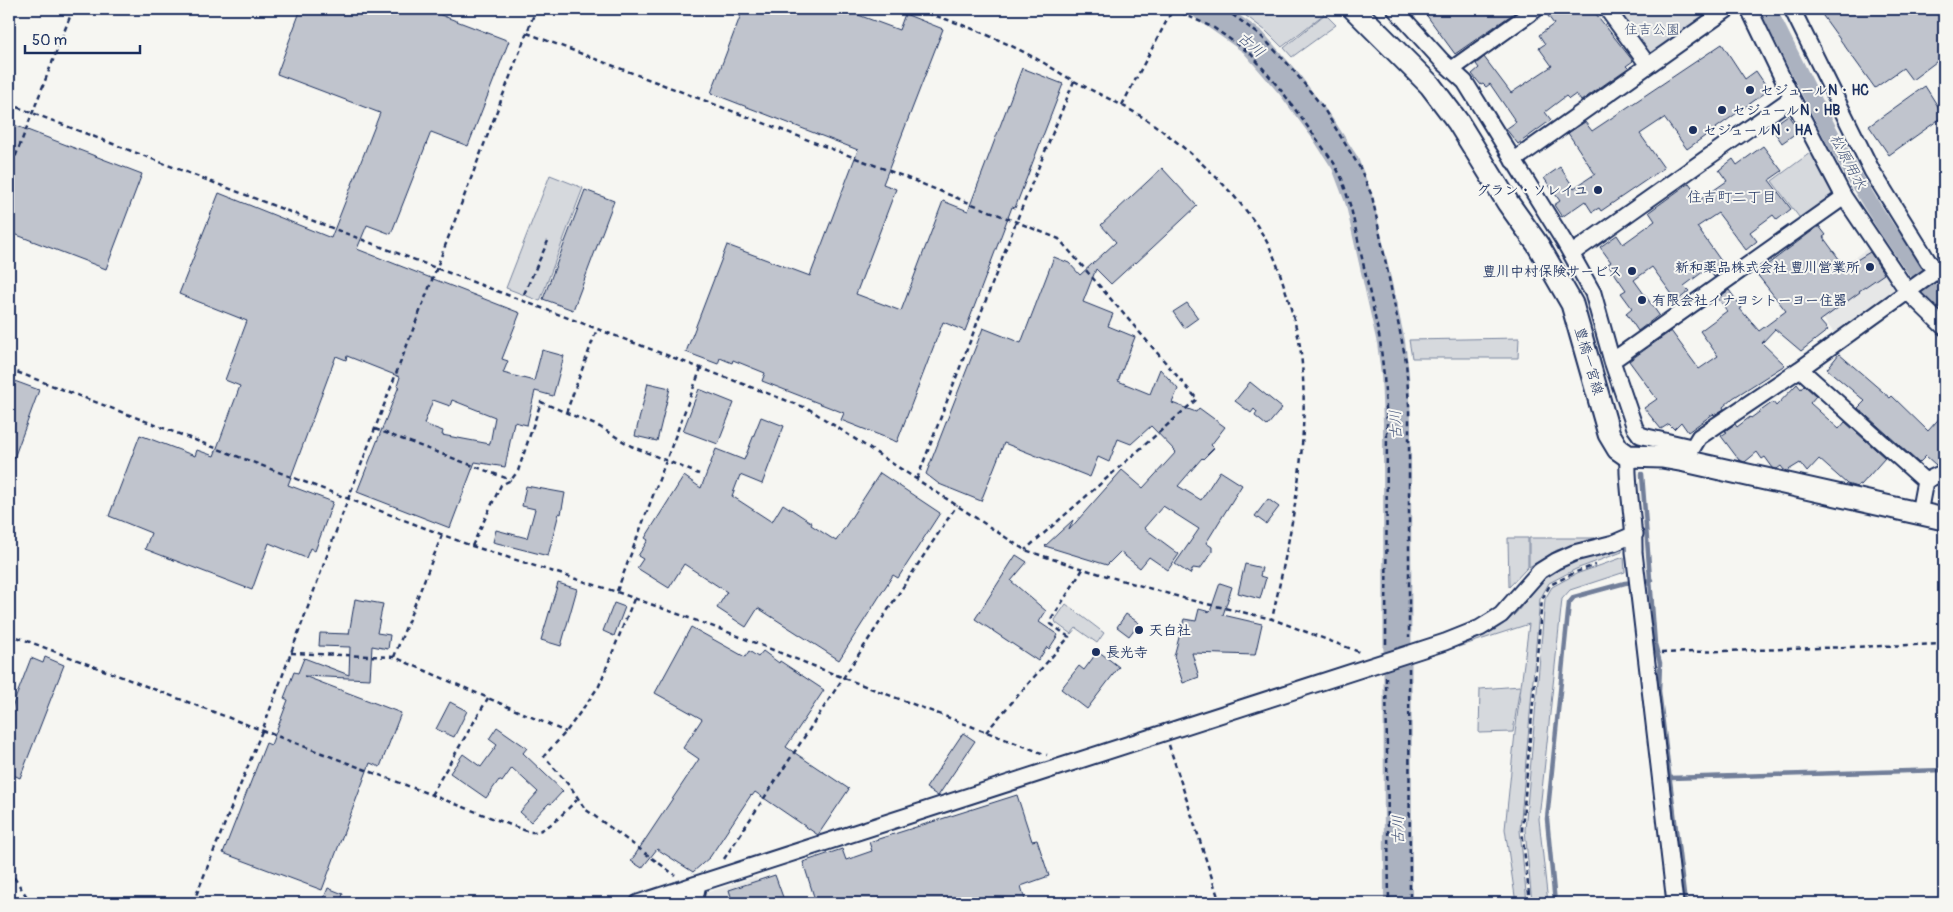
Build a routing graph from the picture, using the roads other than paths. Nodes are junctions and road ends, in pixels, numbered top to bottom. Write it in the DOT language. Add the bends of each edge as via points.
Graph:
graph roads {
  1 [pos="1354,9"];
  2 [pos="1395,9"];
  3 [pos="1536,9"];
  4 [pos="1607,9"];
  5 [pos="1728,9"];
  6 [pos="1749,9"];
  7 [pos="1792,9"];
  8 [pos="1648,65"];
  9 [pos="1452,69"];
  10 [pos="1792,98"];
  11 [pos="1513,160"];
  12 [pos="1844,197"];
  13 [pos="1572,254"];
  14 [pos="1940,272"];
  15 [pos="1910,290"];
  16 [pos="1944,327"];
  17 [pos="1612,361"];
  18 [pos="1800,369"];
  19 [pos="1688,454"];
  20 [pos="1628,456"];
  21 [pos="1944,472"];
  22 [pos="1925,481"];
  23 [pos="1919,513"];
  24 [pos="1944,519"];
  25 [pos="1634,534"];
  26 [pos="698,884"];
  27 [pos="638,903"];
  28 [pos="694,903"];
  29 [pos="1675,903"];
  1 -- 20 [label="main road, 豊橋一宮線" via="1430,86 1458,122 1538,245 1572,304 1609,434 1618,449"];
  2 -- 9 [label="street"];
  3 -- 9 [label="street"];
  4 -- 8 [label="street"];
  5 -- 8 [label="street"];
  6 -- 10 [label="street"];
  7 -- 14 [label="street" via="1881,187 1928,261"];
  8 -- 11 [label="street"];
  9 -- 11 [label="street" via="1465,82"];
  10 -- 12 [label="street"];
  10 -- 13 [label="street"];
  11 -- 13 [label="street"];
  12 -- 15 [label="street"];
  12 -- 17 [label="street"];
  13 -- 17 [label="street" via="1593,293"];
  14 -- 15 [label="street"];
  15 -- 16 [label="street"];
  15 -- 18 [label="street"];
  17 -- 19 [label="street" via="1640,435"];
  18 -- 19 [label="street" via="1699,437"];
  18 -- 22 [label="street"];
  19 -- 20 [label="main road"];
  19 -- 23 [label="main road"];
  20 -- 25 [label="street" via="1627,476"];
  21 -- 22 [label="street"];
  22 -- 23 [label="street"];
  23 -- 24 [label="main road"];
  25 -- 26 [label="street" via="1556,561 1540,571 1491,622 1464,635"];
  25 -- 29 [label="street"];
  26 -- 27 [label="street"];
  26 -- 28 [label="street"];
}
